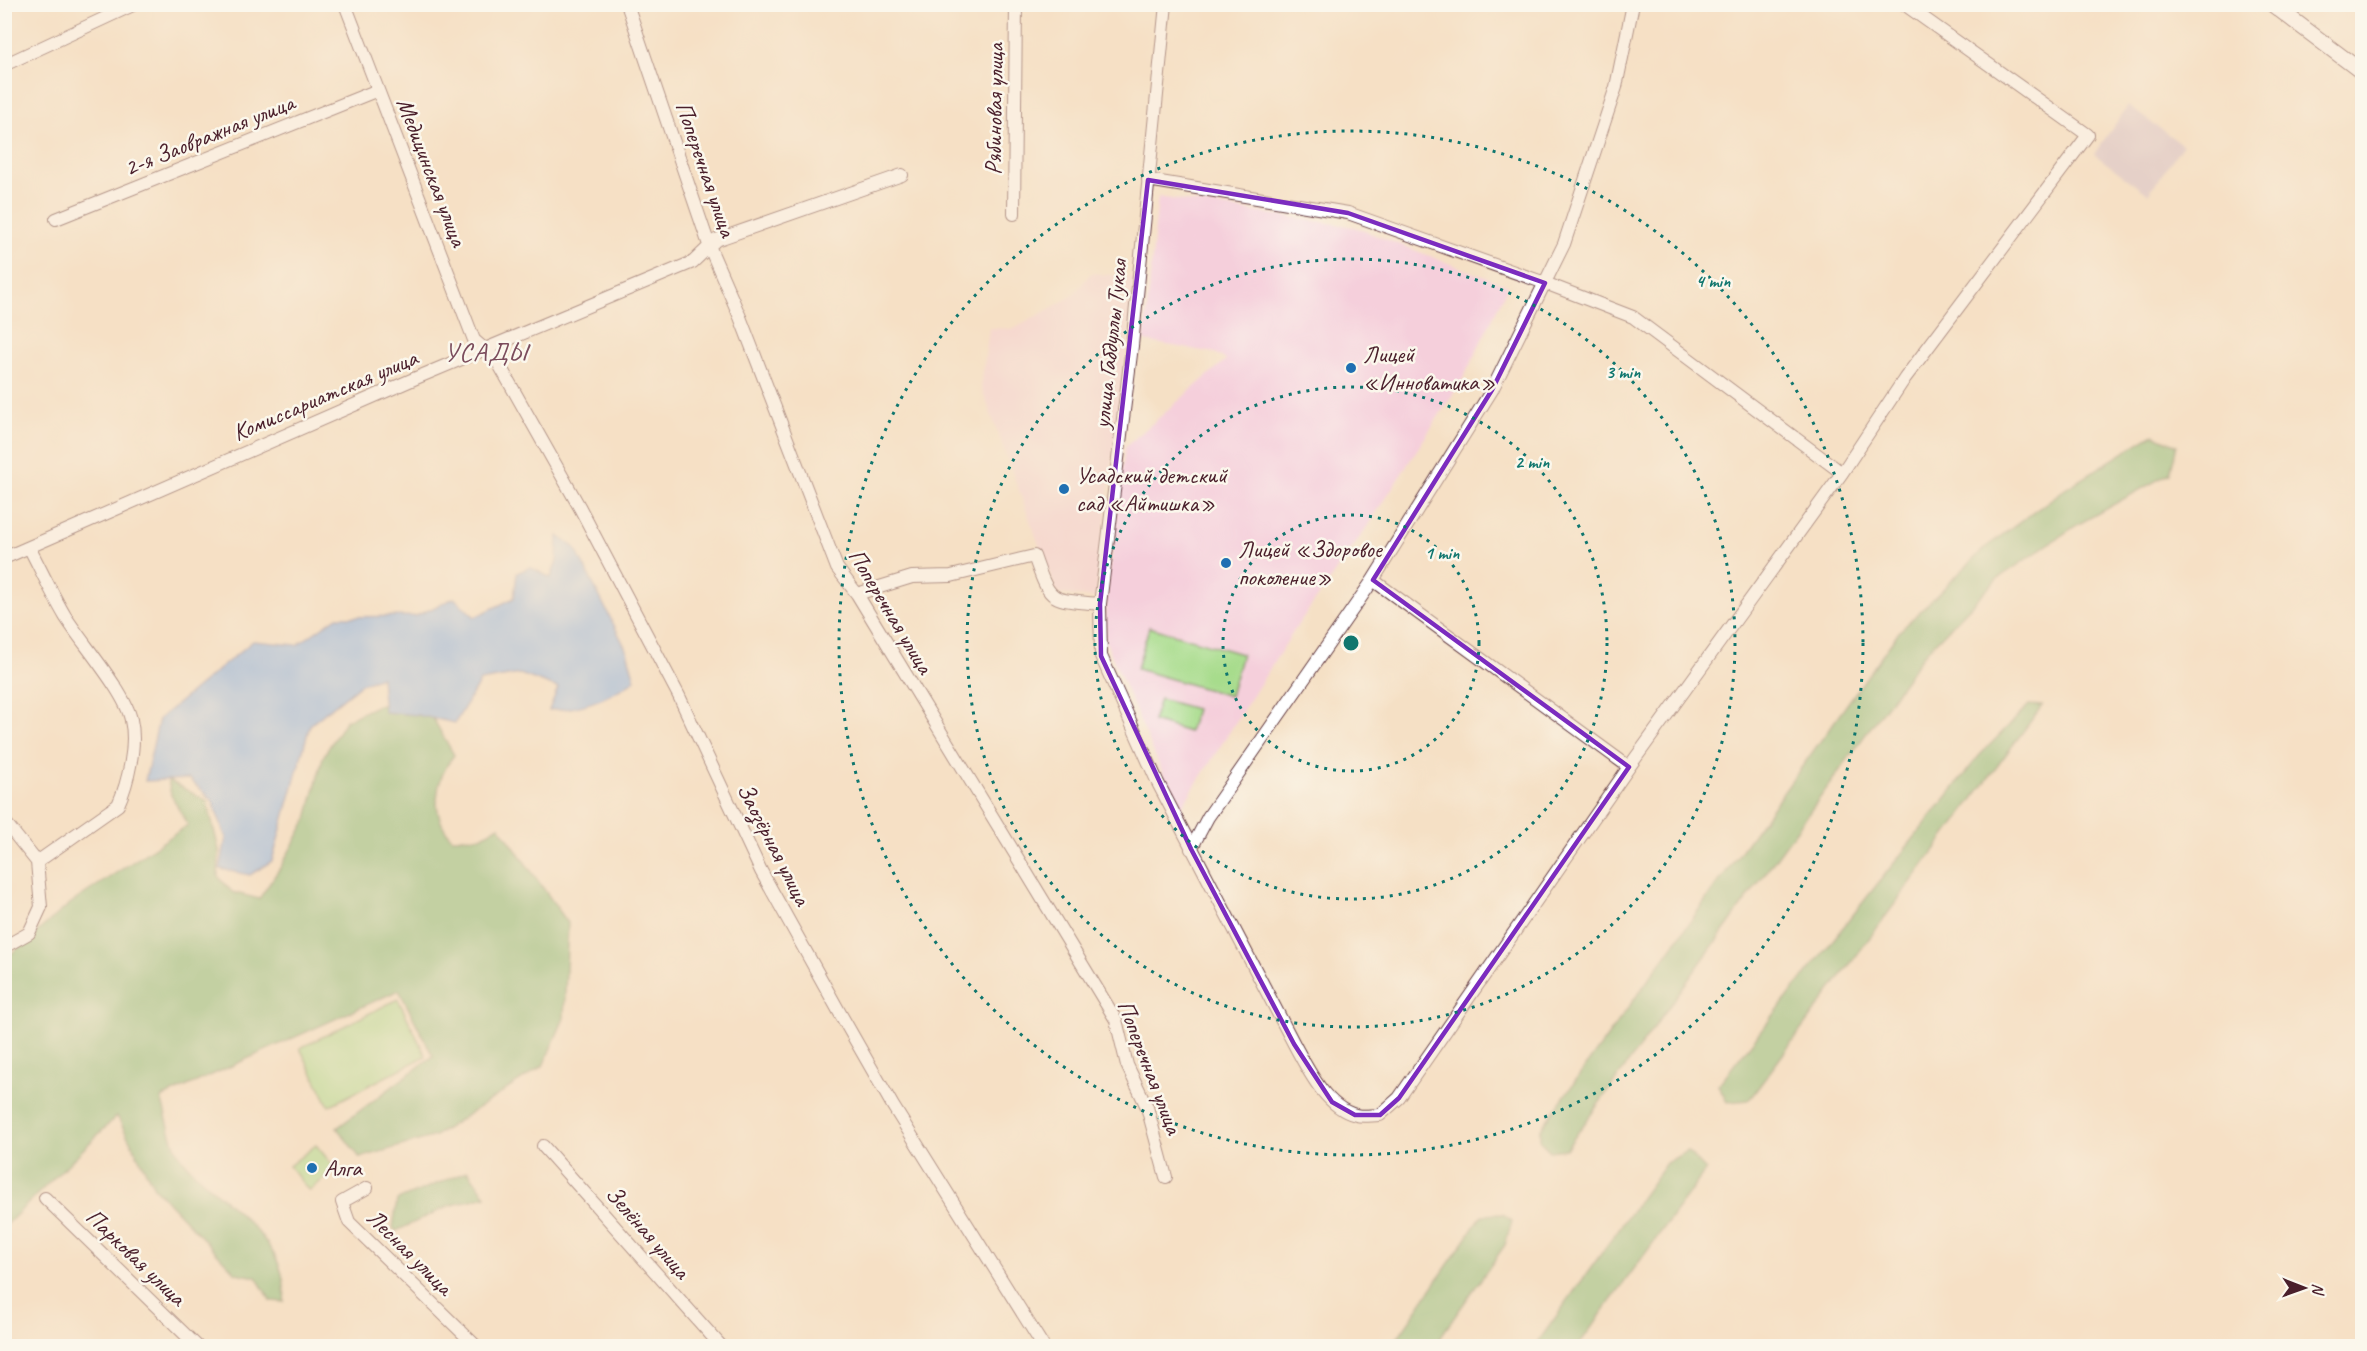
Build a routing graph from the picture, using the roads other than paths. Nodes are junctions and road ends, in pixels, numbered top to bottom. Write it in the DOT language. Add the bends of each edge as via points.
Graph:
graph roads {
  1 [pos="135,4"];
  2 [pos="345,4"];
  3 [pos="627,4"];
  4 [pos="1016,4"];
  5 [pos="1166,4"];
  6 [pos="1633,4"];
  7 [pos="1904,4"];
  8 [pos="2272,4"];
  9 [pos="4,65"];
  10 [pos="2362,72"];
  11 [pos="378,90"];
  12 [pos="902,174"];
  13 [pos="1148,180"];
  14 [pos="1014,214"];
  15 [pos="56,219"];
  16 [pos="710,248"];
  17 [pos="1545,283"];
  18 [pos="486,351"];
  19 [pos="1842,473"];
  20 [pos="30,547"];
  21 [pos="4,558"];
  22 [pos="1373,580"];
  23 [pos="857,594"];
  24 [pos="1100,604"];
  25 [pos="1629,767"];
  26 [pos="5,822"];
  27 [pos="1191,849"];
  28 [pos="37,862"];
  29 [pos="4,947"];
  30 [pos="543,1146"];
  31 [pos="1166,1177"];
  32 [pos="367,1188"];
  33 [pos="45,1198"];
  34 [pos="197,1347"];
  35 [pos="476,1347"];
  36 [pos="721,1347"];
  37 [pos="1043,1347"];
  1 -- 9 [label="street"];
  2 -- 11 [label="street, Медицинская улица"];
  3 -- 16 [label="street, Поперечная улица"];
  4 -- 14 [label="street, Рябиновая улица"];
  5 -- 13 [label="street, улица Габдуллы Тукая"];
  6 -- 17 [label="street" via="1616,87 1564,244"];
  7 -- 19 [label="street, улица Габдуллы Тукая" via="2088,135 1905,378"];
  8 -- 10 [label="main road"];
  11 -- 15 [label="street, 2-я Заовражная улица"];
  11 -- 18 [label="street, Медицинская улица" via="474,340"];
  12 -- 16 [label="street, Комиссариатская улица" via="716,240"];
  13 -- 17 [label="street" via="1348,213"];
  13 -- 24 [label="street, улица Габдуллы Тукая"];
  16 -- 18 [label="street, Комиссариатская улица" via="693,262"];
  16 -- 23 [label="street, Поперечная улица" via="837,568"];
  17 -- 19 [label="street" via="1633,317"];
  17 -- 22 [label="street" via="1492,390"];
  18 -- 20 [label="street, Комиссариатская улица"];
  18 -- 37 [label="street, Заозёрная улица" via="496,359 585,518 678,696 760,871 893,1106"];
  19 -- 25 [label="street, улица Габдуллы Тукая"];
  20 -- 21 [label="street, Комиссариатская улица"];
  20 -- 28 [label="street" via="65,616 131,719 132,741 124,792 118,805"];
  22 -- 25 [label="street"];
  22 -- 27 [label="street" via="1209,817"];
  23 -- 24 [label="street" via="912,577 951,576 1034,556 1048,593 1056,600"];
  23 -- 31 [label="street, Поперечная улица" via="1116,1020 1126,1065 1147,1107"];
  24 -- 27 [label="street, улица Габдуллы Тукая" via="1101,656"];
  25 -- 27 [label="street, улица Габдуллы Тукая" via="1399,1098 1380,1115 1355,1115 1332,1102 1312,1075"];
  26 -- 28 [label="street"];
  28 -- 29 [label="street" via="41,907 29,933"];
  30 -- 36 [label="street, Зелёная улица"];
  32 -- 35 [label="street, Лесная улица" via="342,1202 349,1222"];
  33 -- 34 [label="street, Парковая улица"];
}
